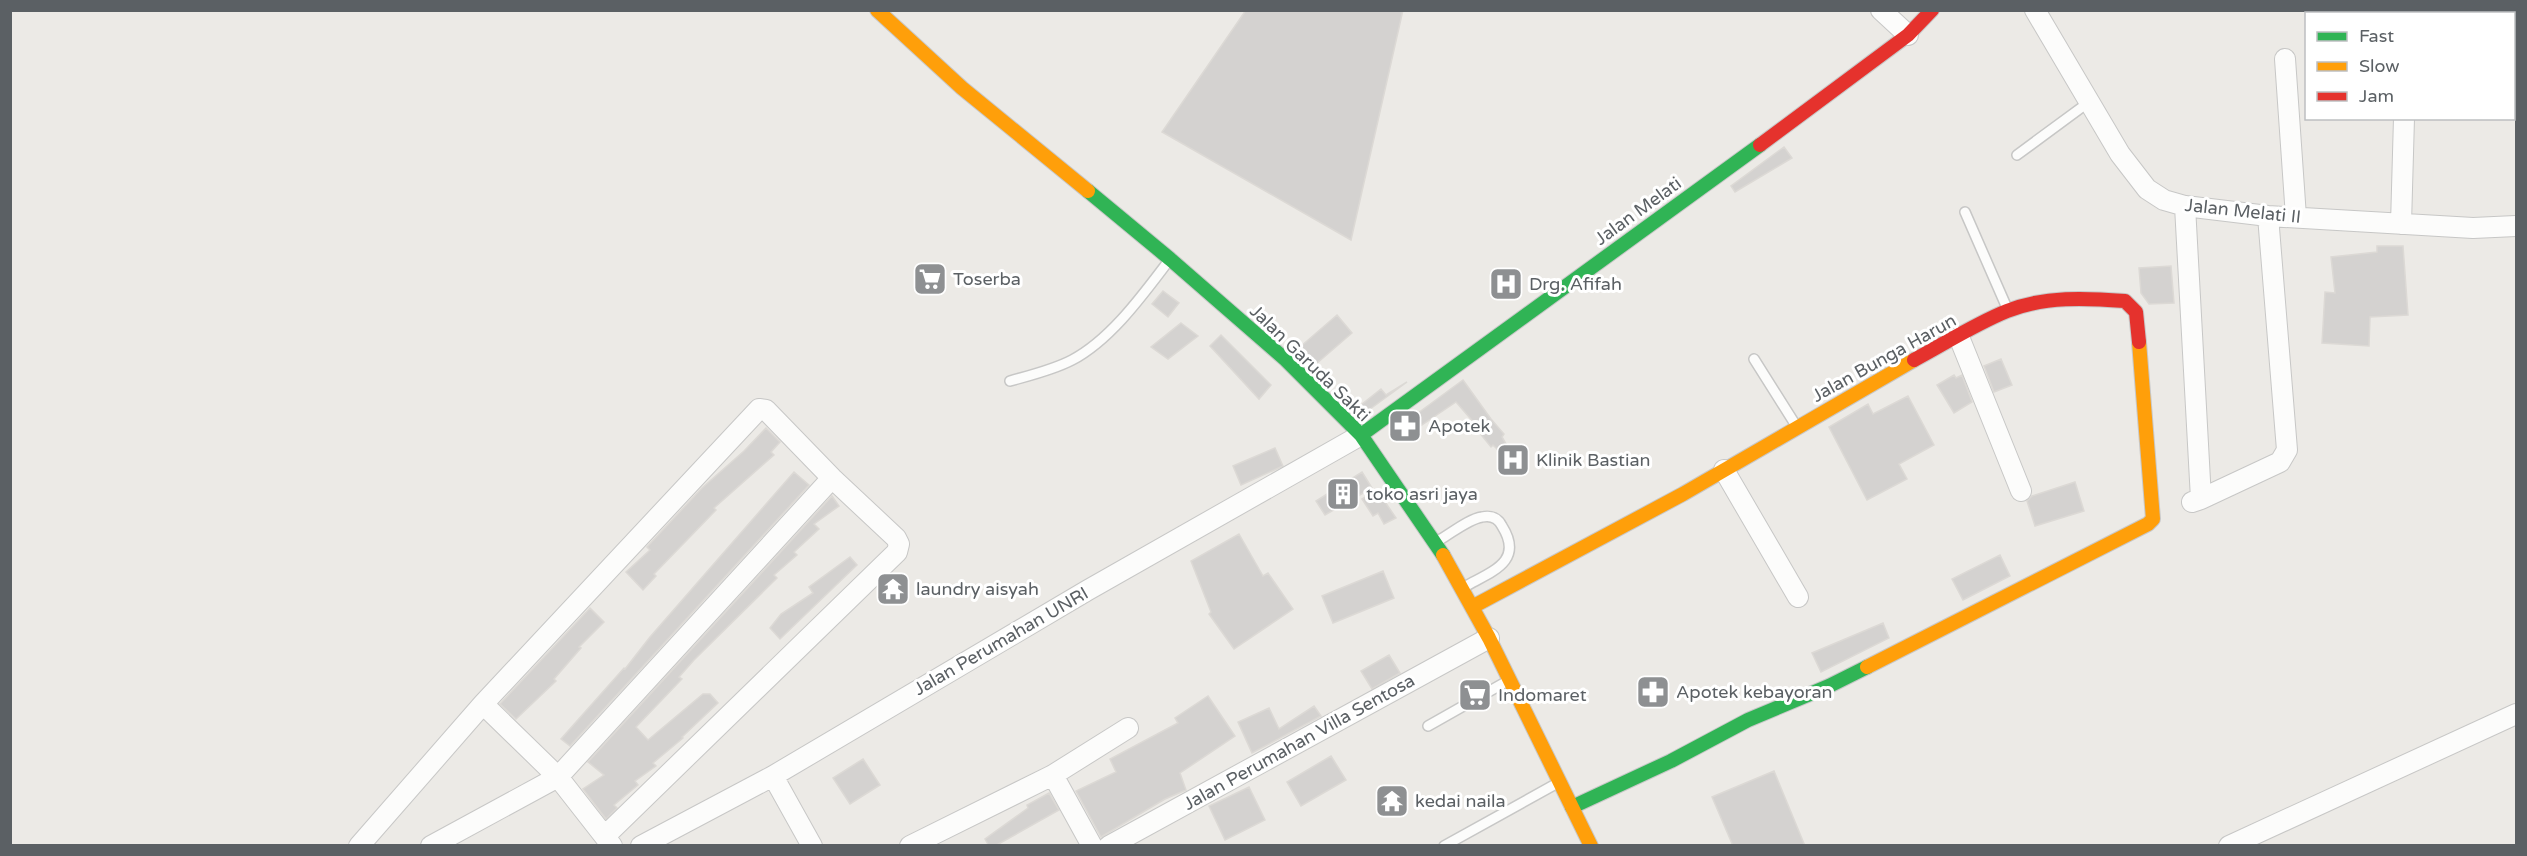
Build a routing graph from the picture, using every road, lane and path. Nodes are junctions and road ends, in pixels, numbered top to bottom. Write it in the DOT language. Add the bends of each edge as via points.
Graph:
graph roads {
  1 [pos="877,10"];
  2 [pos="1881,10"];
  3 [pos="1932,10"];
  4 [pos="2035,10"];
  5 [pos="1908,35"];
  6 [pos="2285,59"];
  7 [pos="2089,102"];
  8 [pos="2404,120"];
  9 [pos="2017,155"];
  10 [pos="2185,206"];
  11 [pos="1965,212"];
  12 [pos="2268,216"];
  13 [pos="2296,217"];
  14 [pos="2401,224"];
  15 [pos="2517,226"];
  16 [pos="1170,259"];
  17 [pos="2008,311"];
  18 [pos="1959,337"];
  19 [pos="1754,359"];
  20 [pos="1010,381"];
  21 [pos="1797,426"];
  22 [pos="1361,435"];
  23 [pos="1724,470"];
  24 [pos="832,478"];
  25 [pos="2021,491"];
  26 [pos="1436,542"];
  27 [pos="1462,589"];
  28 [pos="1798,597"];
  29 [pos="1472,607"];
  30 [pos="1489,638"];
  31 [pos="1509,680"];
  32 [pos="483,704"];
  33 [pos="2517,714"];
  34 [pos="1428,726"];
  35 [pos="1128,728"];
  36 [pos="1053,775"];
  37 [pos="558,777"];
  38 [pos="773,777"];
  39 [pos="1559,783"];
  40 [pos="1572,807"];
  41 [pos="609,841"];
  42 [pos="358,846"];
  43 [pos="431,846"];
  44 [pos="641,846"];
  45 [pos="812,846"];
  46 [pos="910,846"];
  47 [pos="1092,846"];
  48 [pos="1109,846"];
  49 [pos="1443,846"];
  50 [pos="1591,846"];
  51 [pos="2229,846"];
  1 -- 16 [label="main road, Jalan Garuda Sakti" via="962,88"];
  2 -- 5 [label="street"];
  3 -- 5 [label="main road, Jalan Melati"];
  4 -- 7 [label="street, Jalan Melati II"];
  5 -- 22 [label="main road, Jalan Melati"];
  6 -- 13 [label="street"];
  7 -- 9 [label="lane"];
  7 -- 10 [label="street, Jalan Melati II" via="2120,154 2147,189 2164,200"];
  8 -- 14 [label="street"];
  10 -- 12 [label="street, Jalan Melati II"];
  10 -- 12 [label="street" via="2197,501 2280,462 2288,450"];
  11 -- 17 [label="lane"];
  12 -- 13 [label="street, Jalan Melati II"];
  13 -- 14 [label="street, Jalan Melati II"];
  14 -- 15 [label="street, Jalan Melati II"];
  16 -- 20 [label="lane" via="1142,296 1090,348 1049,370"];
  16 -- 22 [label="main road, Jalan Garuda Sakti" via="1286,360"];
  17 -- 18 [label="main road, Jalan Bunga Harun"];
  17 -- 40 [label="main road, Jalan Bunga Harun" via="2054,300 2084,298 2125,301 2133,308 2154,512 2148,525 1829,686 1748,720"];
  18 -- 21 [label="main road, Jalan Bunga Harun"];
  18 -- 25 [label="street"];
  19 -- 21 [label="lane"];
  21 -- 23 [label="main road, Jalan Bunga Harun"];
  22 -- 26 [label="main road, Jalan Garuda Sakti"];
  22 -- 38 [label="street, Jalan Perumahan UNRI" via="1088,590"];
  23 -- 28 [label="street"];
  23 -- 29 [label="main road, Jalan Bunga Harun"];
  24 -- 32 [label="street" via="766,410 759,409"];
  24 -- 37 [label="street"];
  24 -- 41 [label="street" via="896,538 897,552"];
  26 -- 27 [label="main road, Jalan Garuda Sakti"];
  26 -- 27 [label="lane" via="1485,516 1500,521 1505,530 1512,549 1504,562"];
  27 -- 29 [label="main road, Jalan Garuda Sakti"];
  29 -- 30 [label="main road, Jalan Garuda Sakti"];
  30 -- 31 [label="main road, Jalan Garuda Sakti"];
  30 -- 48 [label="street, Jalan Perumahan Villa Sentosa"];
  31 -- 34 [label="lane"];
  31 -- 39 [label="main road, Jalan Garuda Sakti"];
  32 -- 37 [label="street"];
  32 -- 42 [label="street"];
  33 -- 51 [label="street"];
  35 -- 36 [label="street"];
  36 -- 46 [label="street"];
  36 -- 47 [label="street"];
  37 -- 41 [label="street"];
  37 -- 43 [label="street"];
  38 -- 44 [label="street, Jalan Perumahan UNRI"];
  38 -- 45 [label="street"];
  39 -- 40 [label="main road, Jalan Garuda Sakti"];
  39 -- 49 [label="lane"];
  40 -- 50 [label="main road, Jalan Garuda Sakti"];
}
